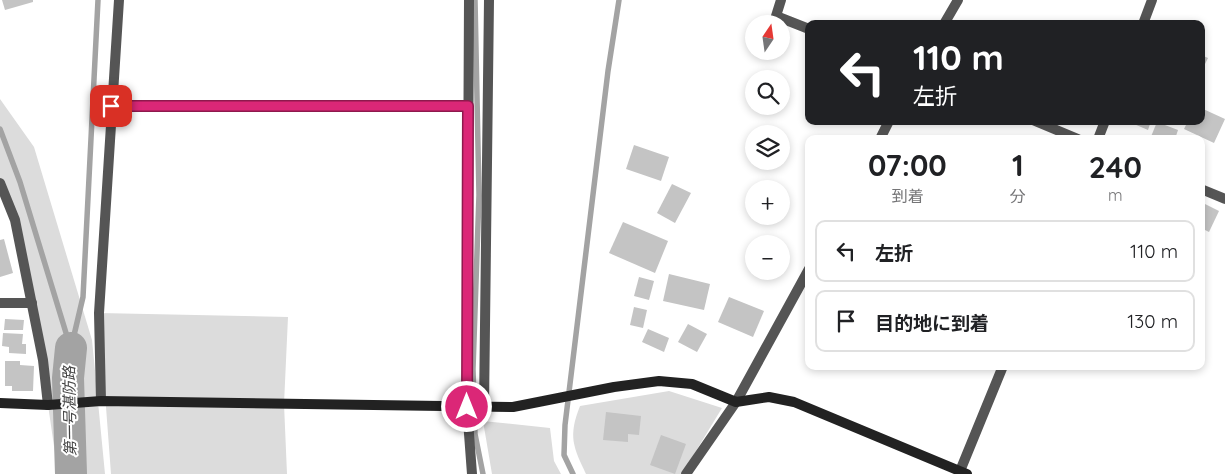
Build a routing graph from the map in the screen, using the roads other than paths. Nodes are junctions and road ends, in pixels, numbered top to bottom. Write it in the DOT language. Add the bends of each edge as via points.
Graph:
graph roads {
  1 [pos="119,0"];
  2 [pos="469,0"];
  3 [pos="488,0"];
  4 [pos="781,0"];
  5 [pos="958,0"];
  6 [pos="1152,0"];
  7 [pos="946,20"];
  8 [pos="1144,20"];
  9 [pos="805,27"];
  10 [pos="111,106"];
  11 [pos="468,106"];
  12 [pos="1045,125"];
  13 [pos="1068,135"];
  14 [pos="0,183"];
  15 [pos="1205,191"];
  16 [pos="1225,199"];
  17 [pos="5,207"];
  18 [pos="805,275"];
  19 [pos="0,303"];
  20 [pos="32,303"];
  21 [pos="1002,370"];
  22 [pos="101,401"];
  23 [pos="736,402"];
  24 [pos="0,403"];
  25 [pos="48,405"];
  26 [pos="467,407"];
  27 [pos="484,407"];
  28 [pos="964,473"];
  29 [pos="472,474"];
  30 [pos="686,474"];
  1 -- 10 [label="street"];
  2 -- 11 [label="street"];
  3 -- 27 [label="street"];
  4 -- 9 [label="street" via="776,16"];
  5 -- 7 [label="street"];
  6 -- 8 [label="street"];
  10 -- 11 [label="street"];
  10 -- 22 [label="street" via="99,313"];
  11 -- 26 [label="street"];
  12 -- 13 [label="street"];
  14 -- 17 [label="street"];
  15 -- 16 [label="street"];
  17 -- 20 [label="street" via="15,220"];
  18 -- 23 [label="street"];
  19 -- 20 [label="street"];
  20 -- 25 [label="street"];
  21 -- 28 [label="street"];
  22 -- 25 [label="street"];
  22 -- 26 [label="street"];
  23 -- 27 [label="street" via="692,384 659,381 513,407"];
  23 -- 28 [label="street" via="770,397 794,402"];
  23 -- 30 [label="street"];
  24 -- 25 [label="street"];
  26 -- 27 [label="street"];
  26 -- 29 [label="street"];
}
